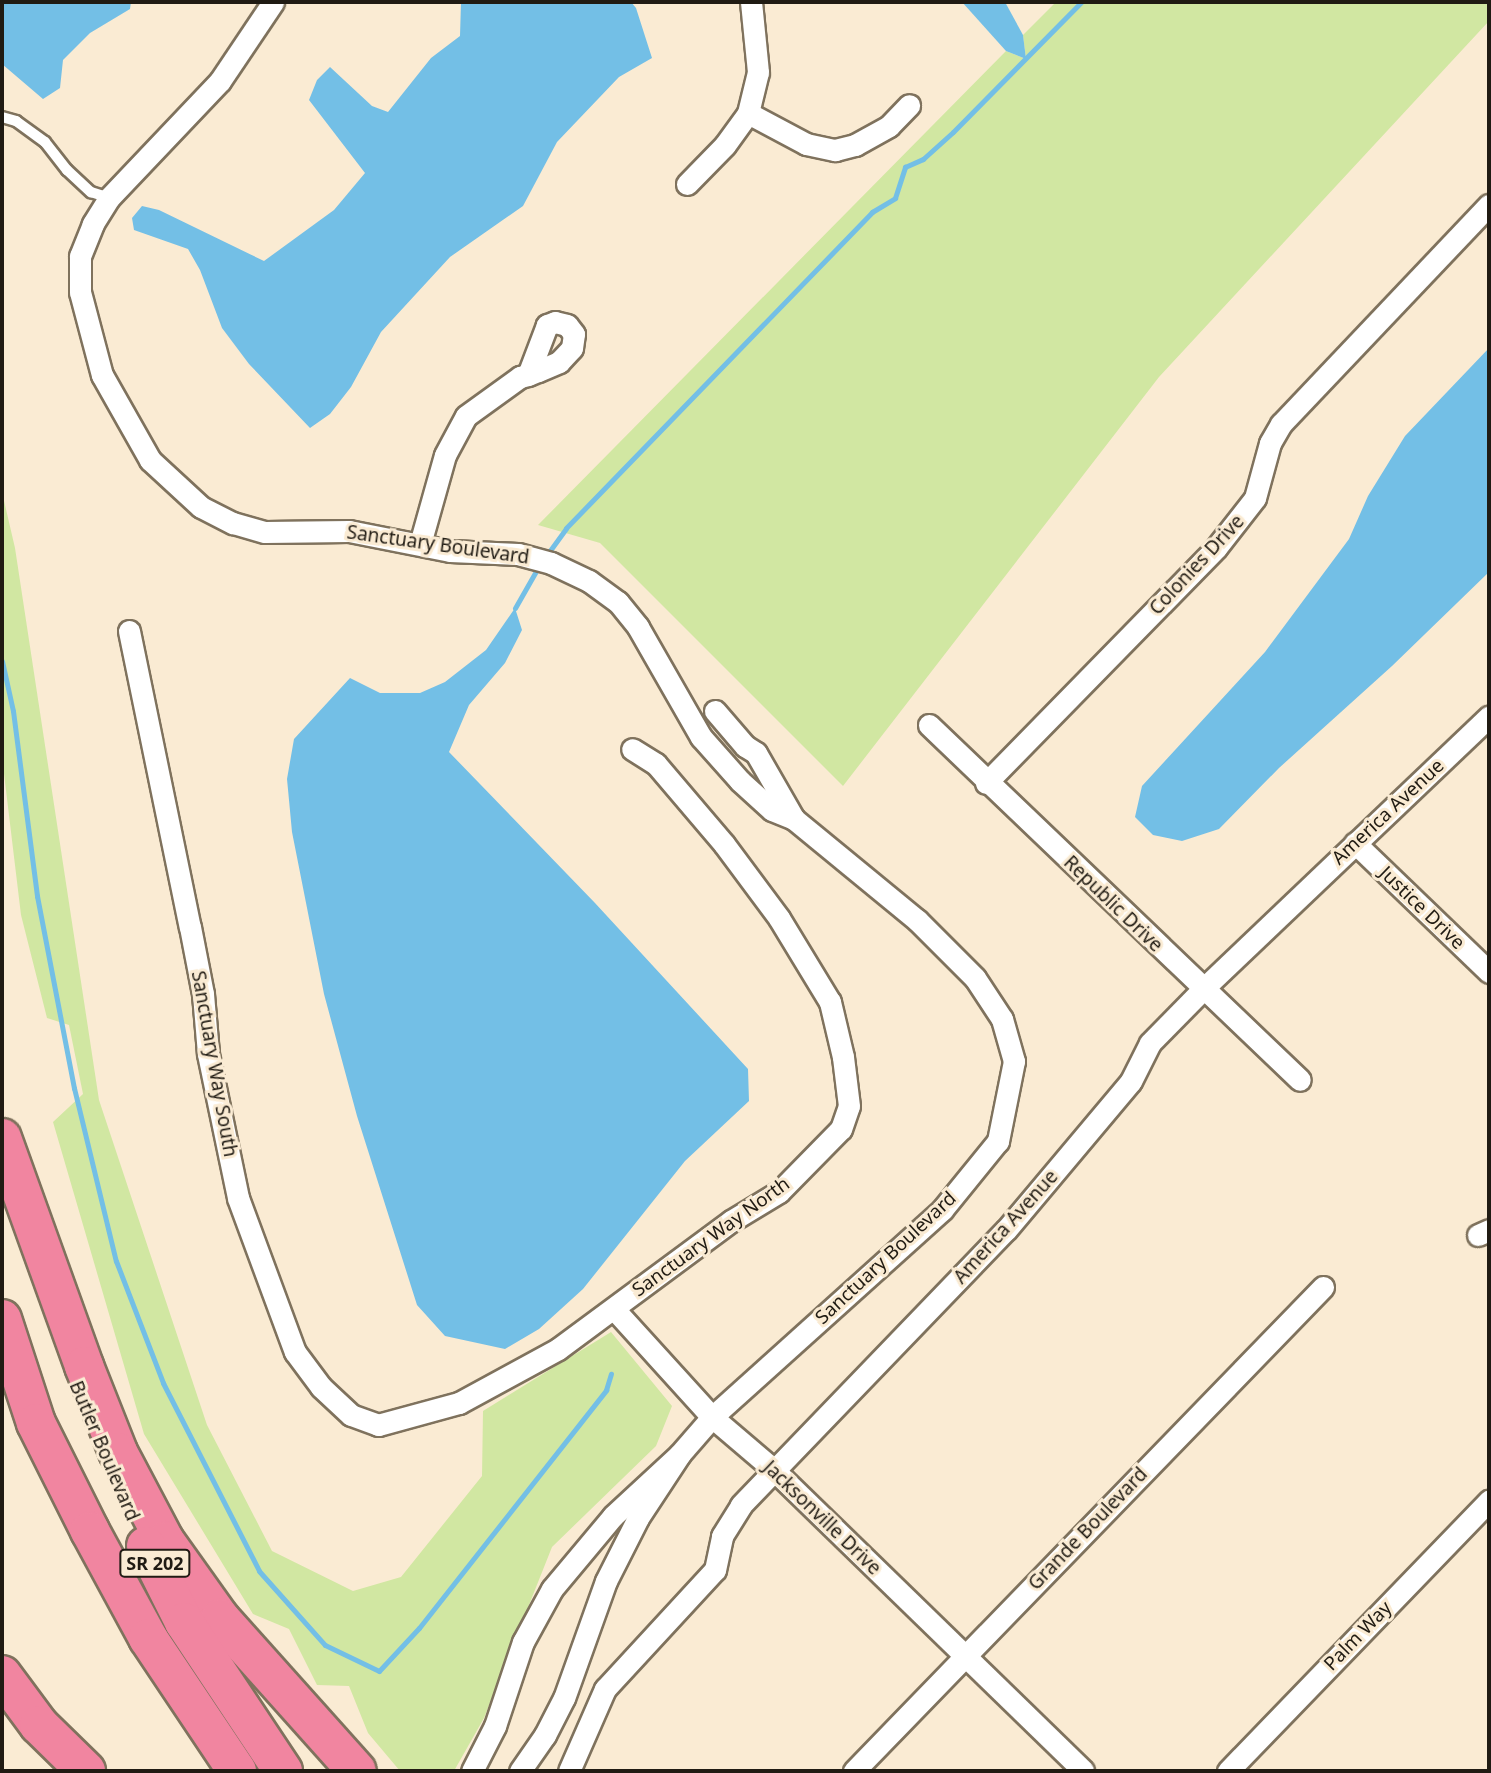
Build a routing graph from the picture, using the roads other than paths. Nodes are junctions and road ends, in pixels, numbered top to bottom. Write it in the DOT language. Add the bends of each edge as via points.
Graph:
graph roads {
  1 [pos="273,2"];
  2 [pos="751,2"];
  3 [pos="909,105"];
  4 [pos="748,113"];
  5 [pos="2,117"];
  6 [pos="687,184"];
  7 [pos="108,198"];
  8 [pos="1489,205"];
  9 [pos="528,375"];
  10 [pos="420,544"];
  11 [pos="129,631"];
  12 [pos="681,698"];
  13 [pos="1489,717"];
  14 [pos="929,725"];
  15 [pos="632,749"];
  16 [pos="986,783"];
  17 [pos="794,819"];
  18 [pos="1355,844"];
  19 [pos="1489,972"];
  20 [pos="1205,987"];
  21 [pos="1300,1080"];
  22 [pos="2,1140"];
  23 [pos="1323,1287"];
  24 [pos="614,1309"];
  25 [pos="2,1320"];
  26 [pos="712,1416"];
  27 [pos="680,1454"];
  28 [pos="774,1470"];
  29 [pos="1489,1501"];
  30 [pos="964,1657"];
  31 [pos="2,1675"];
  32 [pos="86,1771"];
  33 [pos="237,1771"];
  34 [pos="283,1771"];
  35 [pos="357,1771"];
  36 [pos="472,1771"];
  37 [pos="520,1771"];
  38 [pos="569,1771"];
  39 [pos="854,1771"];
  40 [pos="1083,1771"];
  41 [pos="1228,1771"];
  1 -- 7 [label="street, Sanctuary Boulevard" via="220,80"];
  2 -- 4 [label="street" via="758,72"];
  3 -- 4 [label="street" via="889,126 855,145 835,150 806,144"];
  4 -- 6 [label="street"];
  5 -- 7 [label="lane" via="16,121 45,142 91,192"];
  7 -- 10 [label="street, Sanctuary Boulevard" via="80,256 80,292 102,375 150,460 201,506 233,523 265,532 349,531"];
  8 -- 16 [label="street, Colonies Drive" via="1281,424 1270,443 1255,498 1216,548"];
  9 -- 10 [label="street" via="466,416 445,455"];
  10 -- 12 [label="street, Sanctuary Boulevard" via="450,551 518,554 589,581 618,602 638,627"];
  11 -- 24 [label="street, Sanctuary Way South" via="203,994 208,1054 237,1198 295,1352 321,1387 351,1415 378,1425 459,1403 558,1349"];
  12 -- 17 [label="street, Sanctuary Boulevard" via="716,757 772,810"];
  12 -- 17 [label="street, Sanctuary Boulevard" via="715,711 757,754"];
  13 -- 18 [label="street, America Avenue"];
  14 -- 16 [label="street, Republic Drive"];
  15 -- 24 [label="street, Sanctuary Way North" via="656,764 779,918 830,1002 849,1106 841,1129 779,1192 731,1221"];
  16 -- 20 [label="street, Republic Drive"];
  17 -- 26 [label="street, Sanctuary Boulevard" via="917,920 975,978 1002,1020 1014,1061 998,1141 942,1210"];
  18 -- 19 [label="street, Justice Drive"];
  18 -- 20 [label="street, America Avenue"];
  20 -- 21 [label="street, Republic Drive"];
  20 -- 28 [label="street, America Avenue" via="1150,1043 1131,1081 1006,1230"];
  22 -- 34 [label="highway, Butler Boulevard / SR 202" via="49,1321 115,1482 184,1622"];
  22 -- 35 [label="highway" via="118,1452 165,1541 220,1618"];
  23 -- 30 [label="street, Grande Boulevard"];
  24 -- 26 [label="street, Jacksonville Drive"];
  25 -- 33 [label="highway, SR 202" via="36,1423 90,1531 148,1638"];
  26 -- 27 [label="street, Sanctuary Boulevard"];
  26 -- 28 [label="street, Jacksonville Drive"];
  27 -- 36 [label="street, Sanctuary Boulevard" via="613,1516 552,1589 523,1642 495,1726"];
  27 -- 37 [label="street, Sanctuary Boulevard" via="627,1539 585,1634 564,1698"];
  28 -- 30 [label="street, Jacksonville Drive"];
  28 -- 38 [label="street, America Avenue" via="741,1505 722,1536 715,1570 604,1689"];
  29 -- 41 [label="street, Palm Way"];
  30 -- 39 [label="street, Grande Boulevard"];
  30 -- 40 [label="street, Jacksonville Drive"];
  31 -- 32 [label="highway" via="39,1726"];
}
